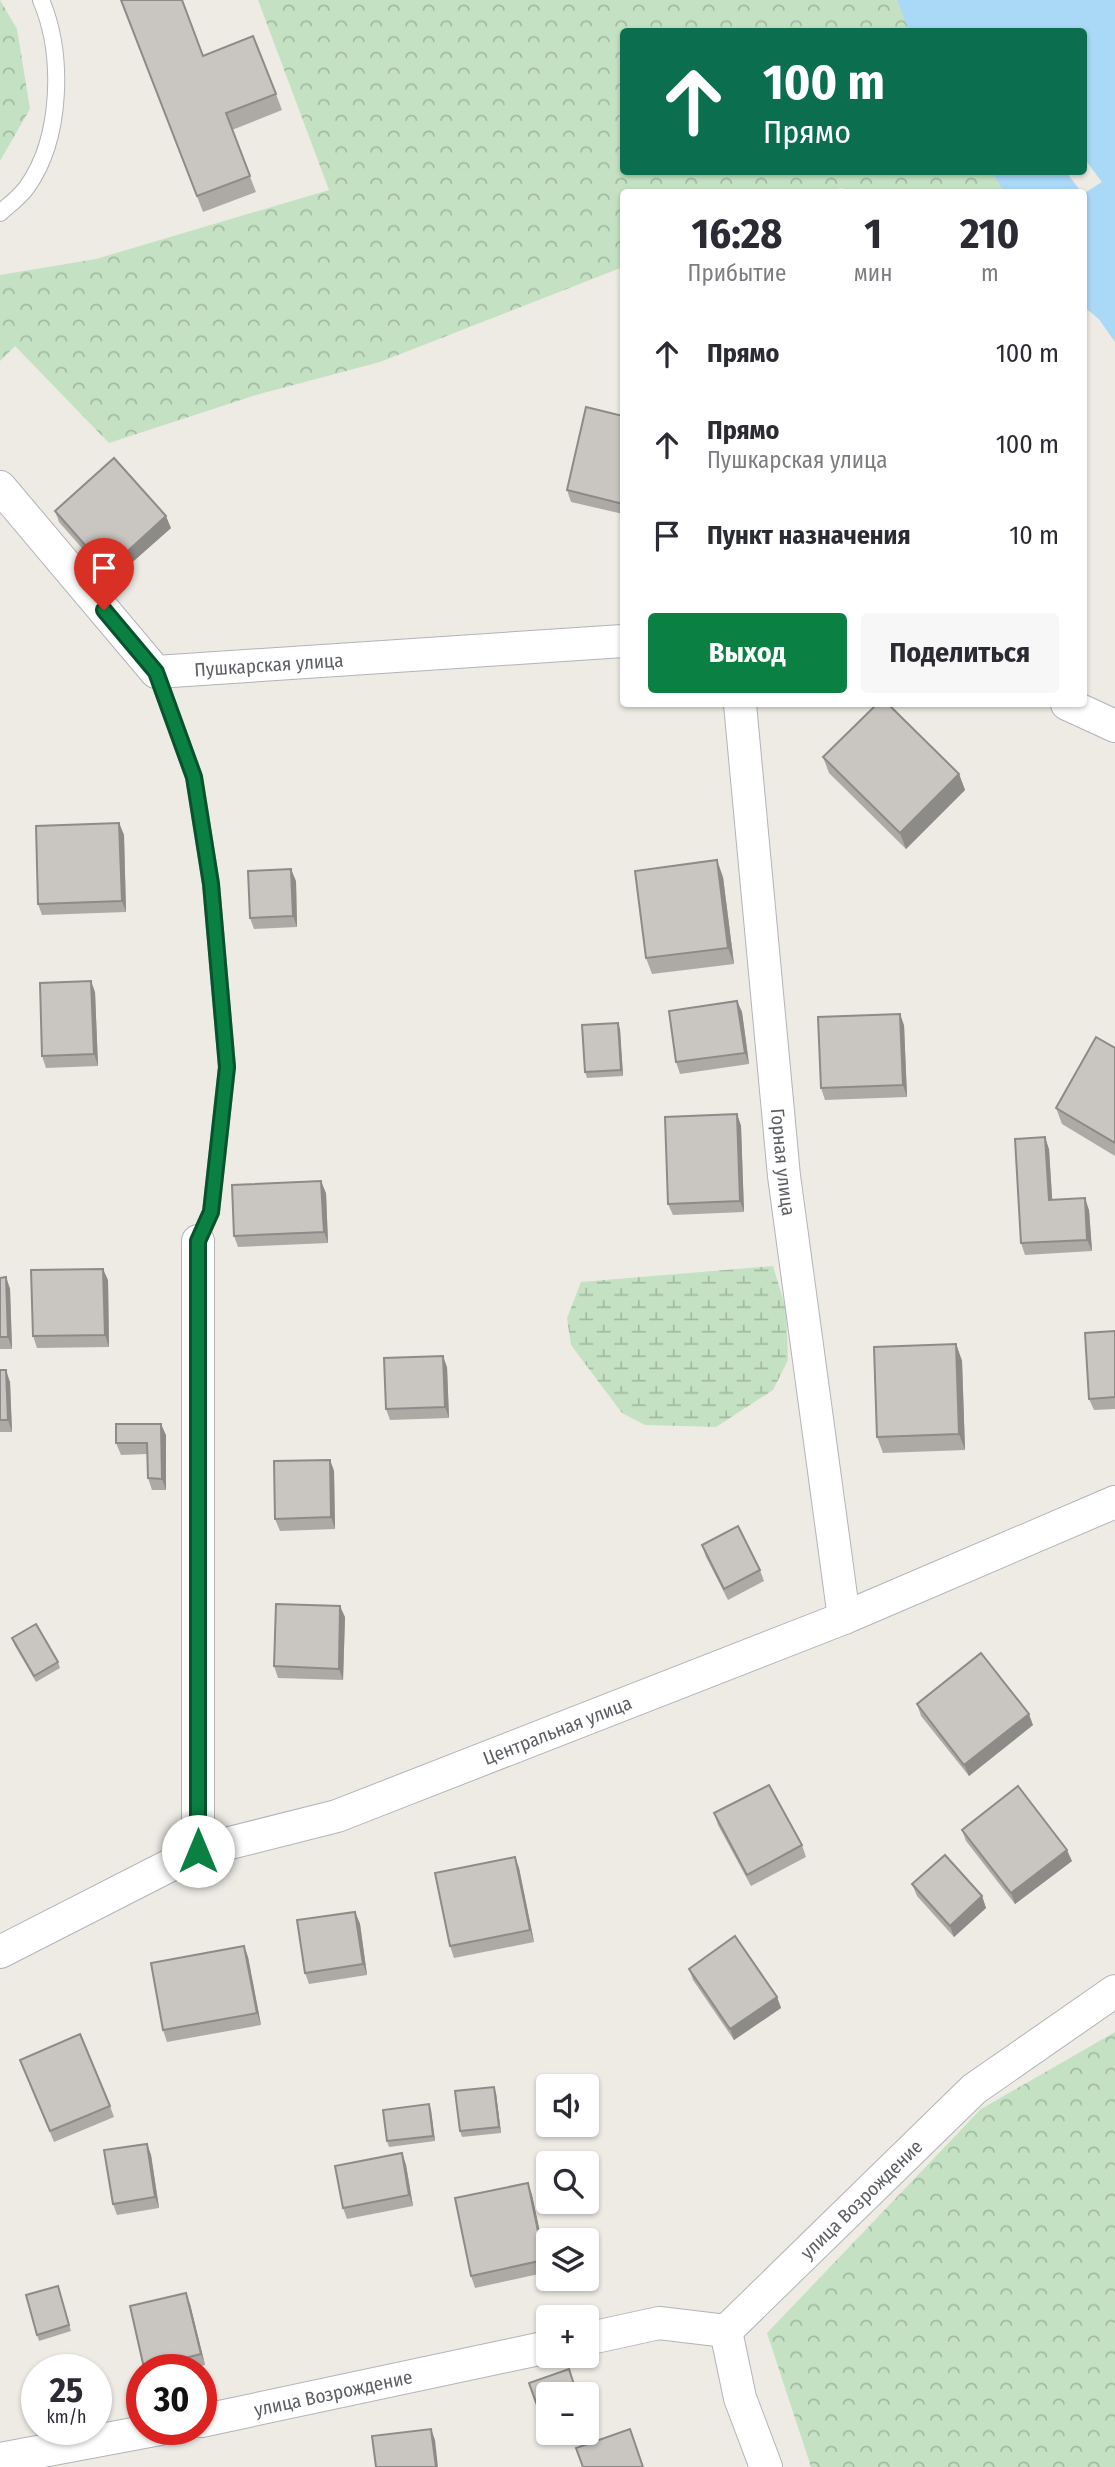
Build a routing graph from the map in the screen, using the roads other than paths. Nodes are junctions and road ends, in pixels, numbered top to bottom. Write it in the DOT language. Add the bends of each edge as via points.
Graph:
graph roads {
  1 [pos="41,0"];
  2 [pos="0,213"];
  3 [pos="0,487"];
  4 [pos="620,641"];
  5 [pos="156,672"];
  6 [pos="740,707"];
  7 [pos="1074,707"];
  8 [pos="1115,726"];
  9 [pos="198,1241"];
  10 [pos="1115,1502"];
  11 [pos="844,1618"];
  12 [pos="198,1851"];
  13 [pos="0,1952"];
  14 [pos="1115,1991"];
  15 [pos="726,2331"];
  16 [pos="599,2336"];
  17 [pos="536,2350"];
  18 [pos="217,2418"];
  19 [pos="126,2435"];
  20 [pos="0,2459"];
  21 [pos="766,2467"];
  1 -- 2 [label="lane" via="57,71 53,135 27,187"];
  3 -- 5 [label="street"];
  4 -- 5 [label="street, Пушкарская улица"];
  5 -- 9 [label="lane" via="194,777 211,884 227,1067 211,1212"];
  6 -- 11 [label="street, Горная улица" via="785,1176"];
  7 -- 8 [label="street"];
  9 -- 12 [label="street"];
  10 -- 11 [label="street, Центральная улица"];
  11 -- 12 [label="street, Центральная улица" via="337,1816"];
  12 -- 13 [label="street, Центральная улица"];
  14 -- 15 [label="street, улица Возрождение" via="974,2089"];
  15 -- 16 [label="street" via="659,2323"];
  15 -- 21 [label="street" via="740,2398"];
  17 -- 18 [label="street, улица Возрождение"];
  19 -- 20 [label="street"];
}
